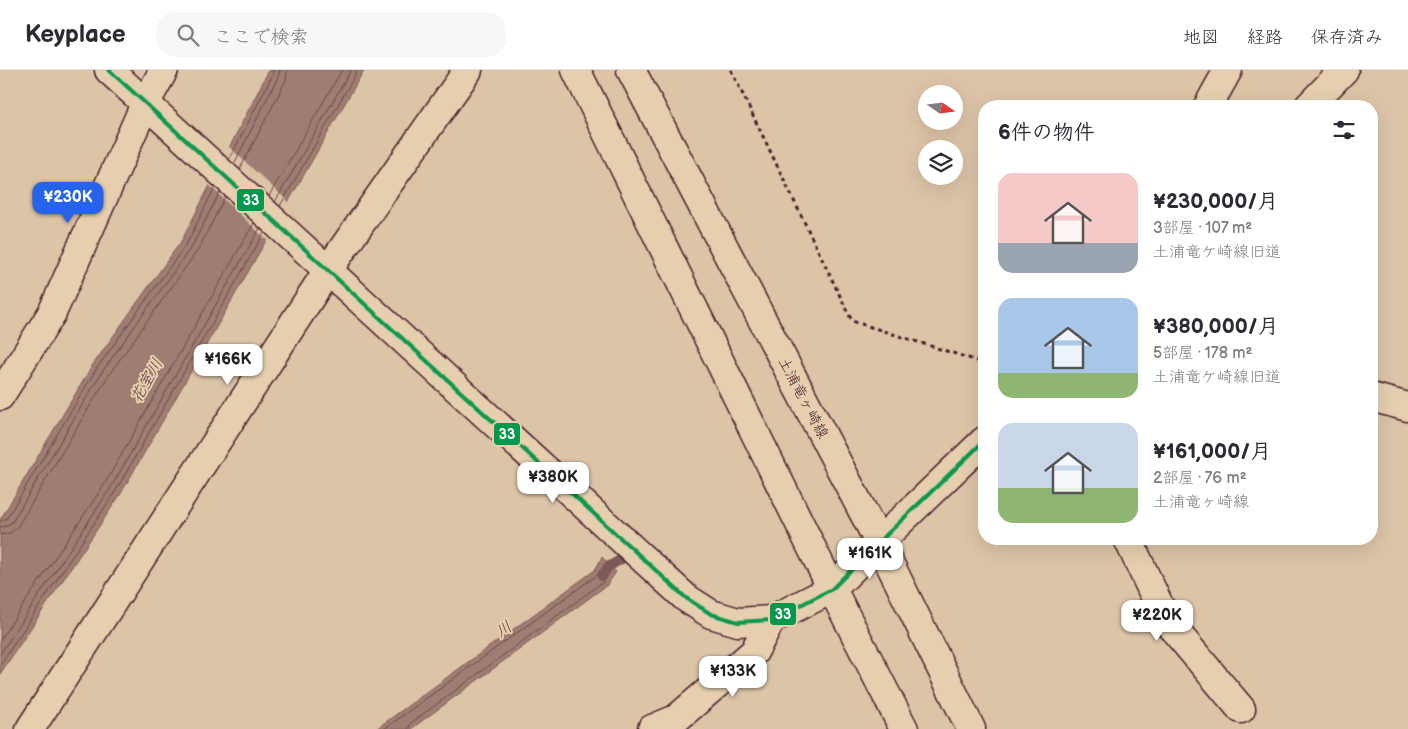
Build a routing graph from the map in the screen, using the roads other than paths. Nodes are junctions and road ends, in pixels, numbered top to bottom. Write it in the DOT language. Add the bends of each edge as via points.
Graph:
graph roads {
  1 [pos="110,70"];
  2 [pos="164,70"];
  3 [pos="468,70"];
  4 [pos="576,70"];
  5 [pos="631,70"];
  6 [pos="1228,70"];
  7 [pos="1344,70"];
  8 [pos="1211,100"];
  9 [pos="1315,100"];
  10 [pos="154,112"];
  11 [pos="320,263"];
  12 [pos="0,396"];
  13 [pos="1378,399"];
  14 [pos="1408,407"];
  15 [pos="978,447"];
  16 [pos="879,542"];
  17 [pos="1131,545"];
  18 [pos="832,589"];
  19 [pos="771,620"];
  20 [pos="1241,708"];
  21 [pos="30,729"];
  22 [pos="652,729"];
  23 [pos="904,729"];
  24 [pos="971,729"];
  1 -- 10 [label="street"];
  2 -- 10 [label="street"];
  3 -- 11 [label="street"];
  4 -- 18 [label="street"];
  5 -- 16 [label="street, 土浦竜ヶ崎線"];
  6 -- 8 [label="street"];
  7 -- 9 [label="street"];
  10 -- 11 [label="street"];
  10 -- 12 [label="street" via="52,313"];
  11 -- 19 [label="street" via="686,598 711,614 738,622"];
  11 -- 21 [label="street"];
  13 -- 14 [label="street"];
  15 -- 16 [label="street"];
  16 -- 18 [label="street"];
  16 -- 24 [label="street, 土浦竜ヶ崎線"];
  17 -- 20 [label="street" via="1166,620"];
  18 -- 19 [label="street"];
  18 -- 23 [label="street"];
  19 -- 22 [label="street" via="754,652 676,719"];
}
